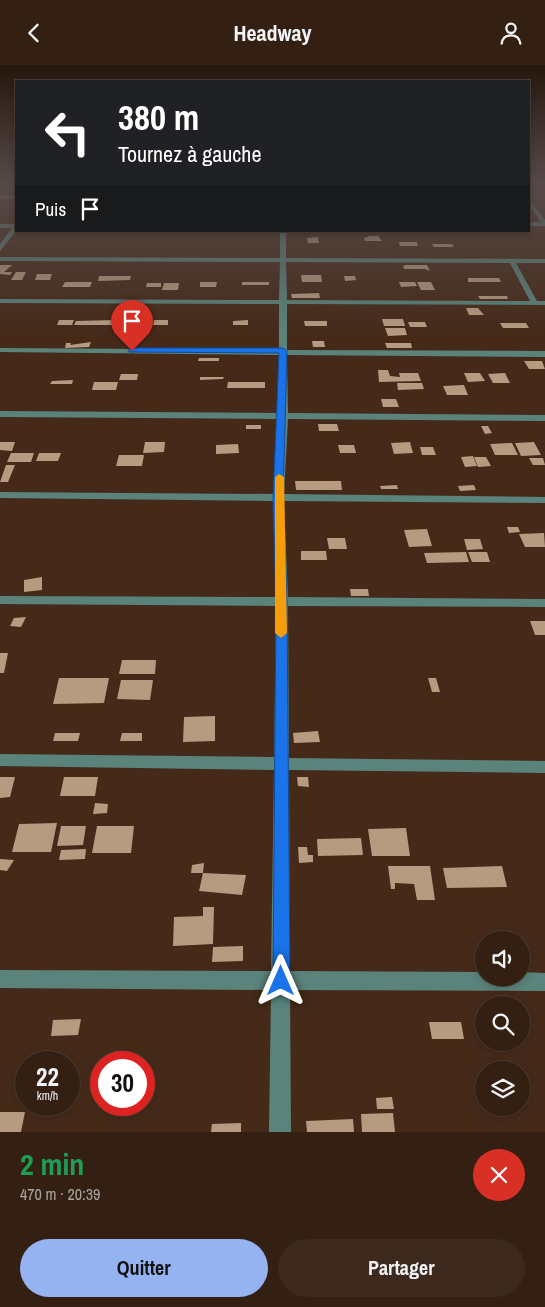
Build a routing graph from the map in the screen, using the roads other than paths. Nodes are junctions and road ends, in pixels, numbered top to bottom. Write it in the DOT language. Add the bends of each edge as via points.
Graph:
graph roads {
  1 [pos="11,233"];
  2 [pos="283,233"];
  3 [pos="0,249"];
  4 [pos="0,259"];
  5 [pos="282,260"];
  6 [pos="512,261"];
  7 [pos="545,261"];
  8 [pos="0,301"];
  9 [pos="283,302"];
  10 [pos="534,303"];
  11 [pos="545,303"];
  12 [pos="0,350"];
  13 [pos="283,351"];
  14 [pos="545,354"];
  15 [pos="0,414"];
  16 [pos="282,415"];
  17 [pos="545,418"];
  18 [pos="0,495"];
  19 [pos="278,499"];
  20 [pos="545,500"];
  21 [pos="0,600"];
  22 [pos="282,601"];
  23 [pos="545,603"];
  24 [pos="0,760"];
  25 [pos="281,764"];
  26 [pos="545,767"];
  27 [pos="0,979"];
  28 [pos="281,981"];
  29 [pos="545,982"];
  30 [pos="280,1132"];
  1 -- 3 [label="street"];
  2 -- 5 [label="street"];
  4 -- 5 [label="street"];
  5 -- 6 [label="street"];
  5 -- 9 [label="street"];
  6 -- 7 [label="street"];
  6 -- 10 [label="street"];
  8 -- 9 [label="street"];
  9 -- 10 [label="street"];
  9 -- 13 [label="street"];
  10 -- 11 [label="street"];
  12 -- 13 [label="street"];
  13 -- 14 [label="street"];
  13 -- 16 [label="street"];
  15 -- 16 [label="street"];
  16 -- 17 [label="street"];
  16 -- 19 [label="street"];
  18 -- 19 [label="street"];
  19 -- 20 [label="street"];
  19 -- 22 [label="street"];
  21 -- 22 [label="street"];
  22 -- 23 [label="street"];
  22 -- 25 [label="street"];
  24 -- 25 [label="street"];
  25 -- 26 [label="street"];
  25 -- 28 [label="street"];
  27 -- 28 [label="street"];
  28 -- 29 [label="street"];
  28 -- 30 [label="street"];
}
